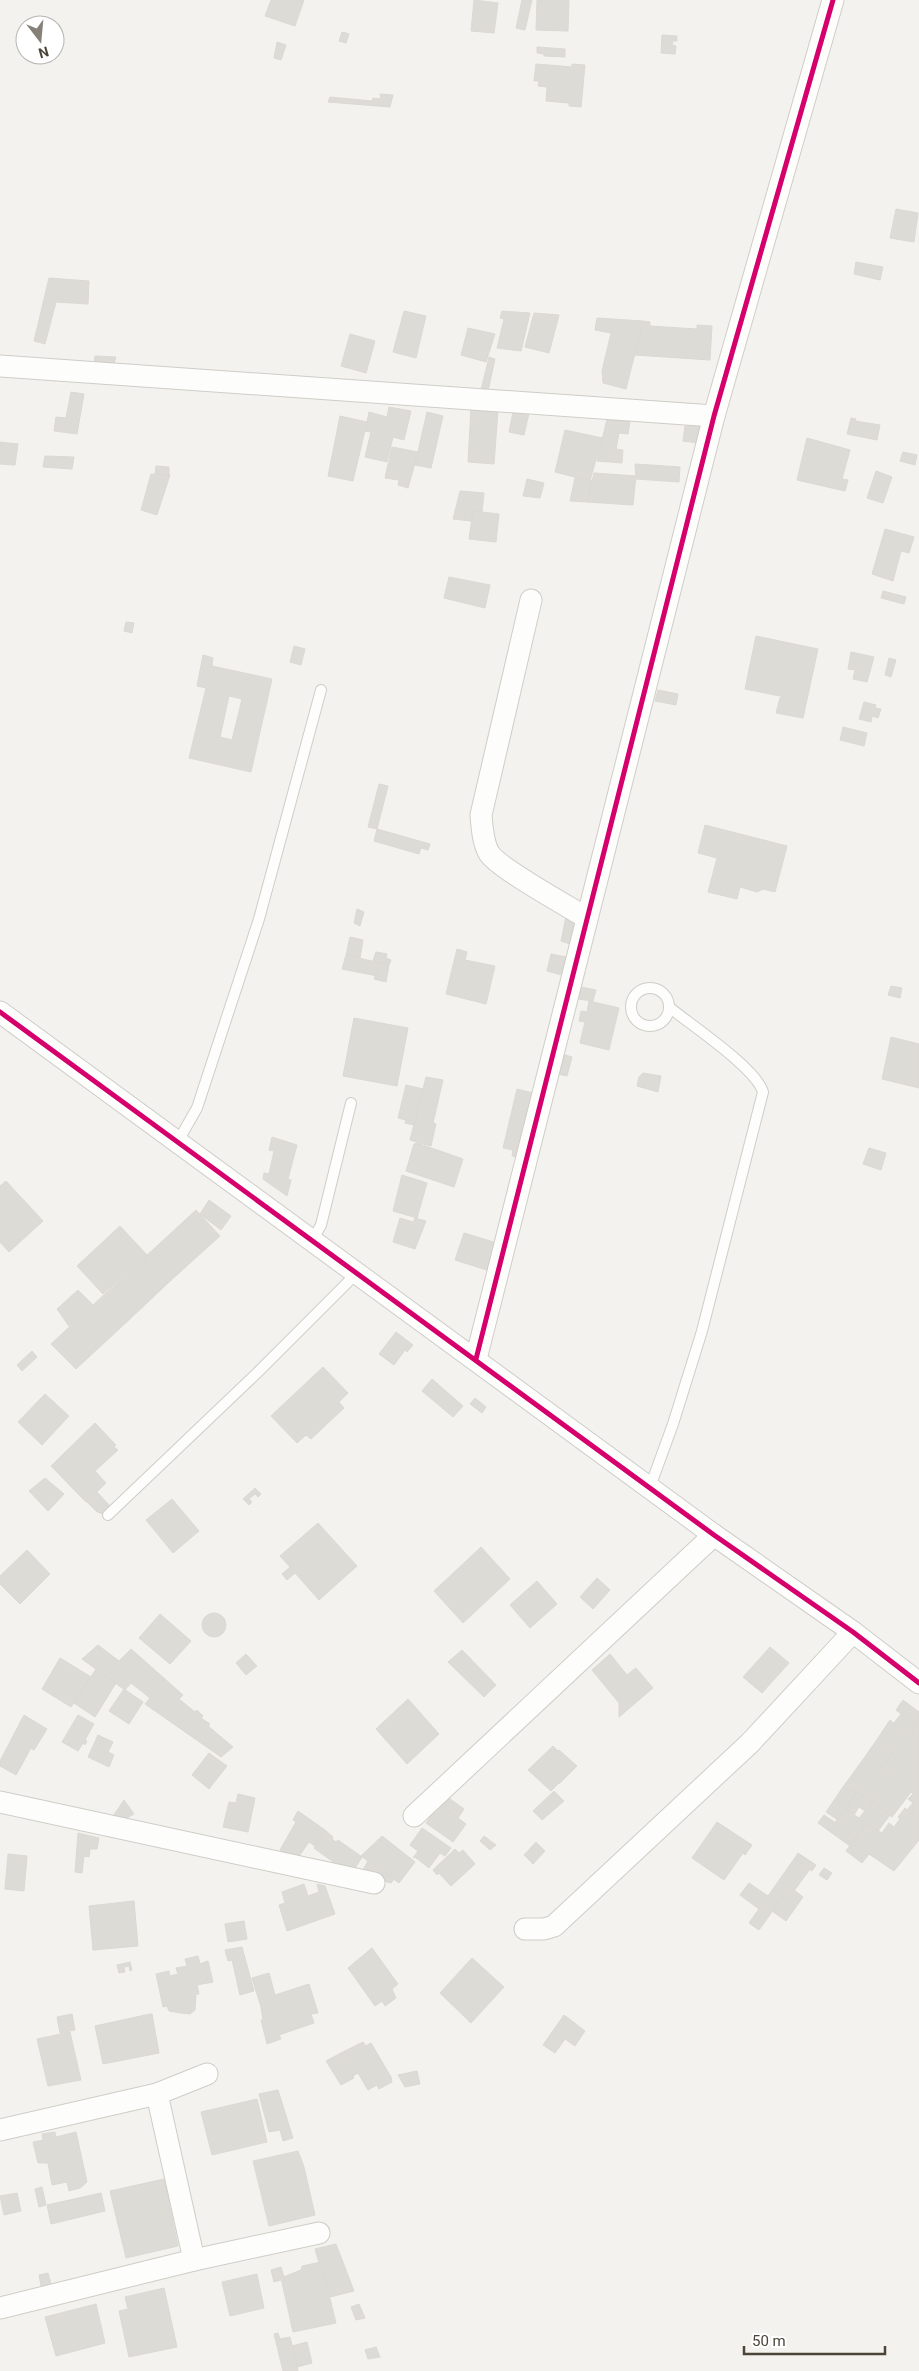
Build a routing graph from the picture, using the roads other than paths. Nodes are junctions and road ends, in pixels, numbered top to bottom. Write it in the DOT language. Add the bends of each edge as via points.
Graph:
graph roads {
  1 [pos="833,0"];
  2 [pos="0,366"];
  3 [pos="714,416"];
  4 [pos="531,600"];
  5 [pos="321,690"];
  6 [pos="587,918"];
  7 [pos="669,1007"];
  8 [pos="0,1012"];
  9 [pos="351,1103"];
  10 [pos="176,1144"];
  11 [pos="312,1241"];
  12 [pos="356,1274"];
  13 [pos="476,1359"];
  14 [pos="650,1487"];
  15 [pos="108,1515"];
  16 [pos="714,1535"];
  17 [pos="853,1632"];
  18 [pos="919,1683"];
  19 [pos="0,1802"];
  20 [pos="414,1816"];
  21 [pos="374,1883"];
  22 [pos="525,1928"];
  23 [pos="207,2074"];
  24 [pos="158,2094"];
  25 [pos="0,2130"];
  26 [pos="319,2233"];
  27 [pos="194,2260"];
  28 [pos="0,2308"];
  1 -- 3 [label="street"];
  2 -- 3 [label="street"];
  3 -- 6 [label="street"];
  4 -- 6 [label="street" via="481,815 482,832 489,854 505,868"];
  5 -- 10 [label="lane" via="259,919 197,1108"];
  6 -- 13 [label="street"];
  7 -- 14 [label="lane" via="741,1064 760,1084 763,1092 702,1331 674,1424"];
  8 -- 10 [label="street"];
  9 -- 11 [label="lane" via="321,1225"];
  10 -- 11 [label="street"];
  11 -- 12 [label="street"];
  12 -- 13 [label="street"];
  12 -- 15 [label="lane" via="260,1371"];
  13 -- 14 [label="street"];
  14 -- 16 [label="street"];
  16 -- 17 [label="street"];
  16 -- 20 [label="street"];
  17 -- 18 [label="street"];
  17 -- 22 [label="street" via="750,1743 568,1914 554,1926"];
  19 -- 21 [label="street"];
  23 -- 24 [label="street"];
  24 -- 25 [label="street"];
  24 -- 27 [label="street"];
  26 -- 27 [label="street"];
  27 -- 28 [label="street"];
}
